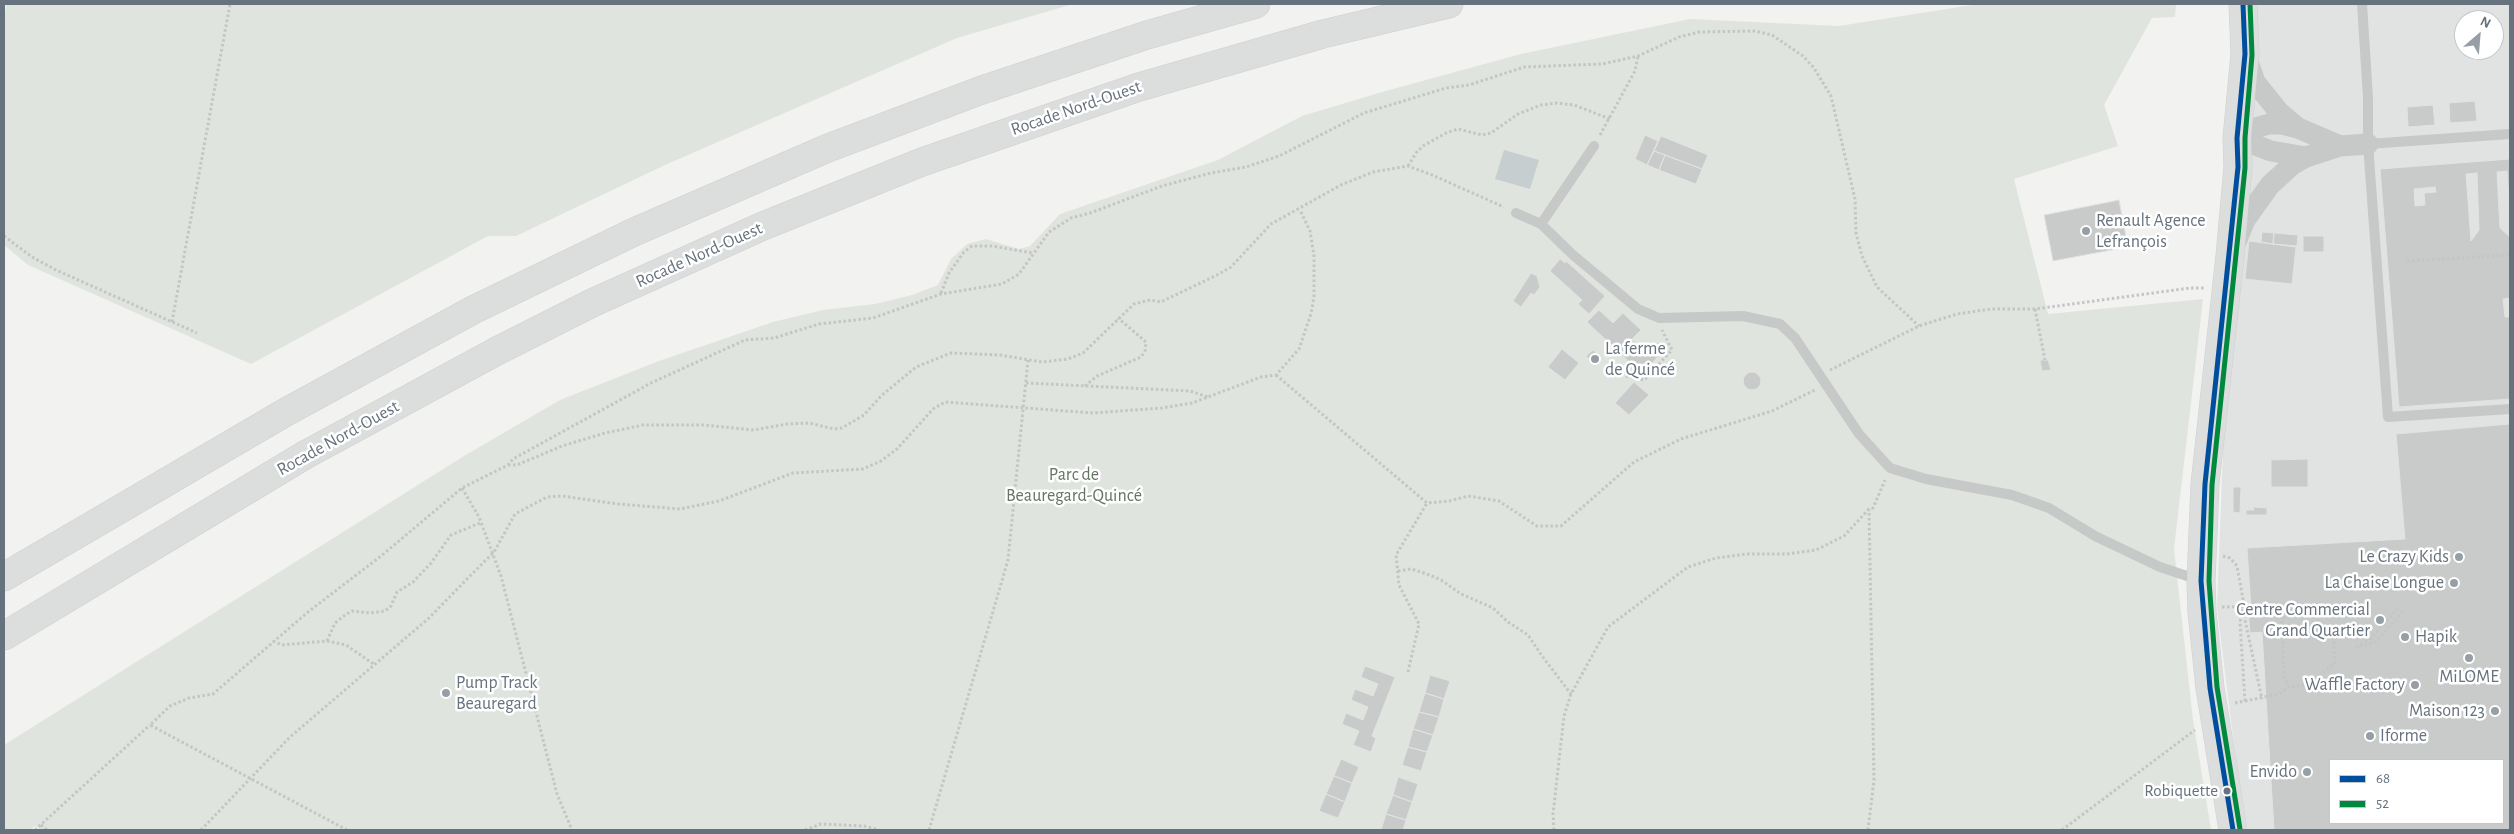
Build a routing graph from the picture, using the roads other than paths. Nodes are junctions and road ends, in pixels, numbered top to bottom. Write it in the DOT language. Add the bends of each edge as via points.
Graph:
graph roads {
  1 [pos="1256,4"];
  2 [pos="1450,4"];
  3 [pos="2243,4"];
  4 [pos="2362,4"];
  5 [pos="2245,54"];
  6 [pos="2298,128"];
  7 [pos="2510,134"];
  8 [pos="2237,138"];
  9 [pos="2368,144"];
  10 [pos="1594,146"];
  11 [pos="2340,146"];
  12 [pos="2306,157"];
  13 [pos="1516,213"];
  14 [pos="1541,224"];
  15 [pos="2230,253"];
  16 [pos="2510,409"];
  17 [pos="4,578"];
  18 [pos="2201,581"];
  19 [pos="4,636"];
  20 [pos="2233,830"];
  1 -- 17 [label="main road" via="1147,35 982,90 828,148 634,232 473,310 286,412"];
  2 -- 19 [label="main road, Rocade Nord-Ouest" via="1323,34 1138,87 922,162 763,226 497,350 305,455"];
  3 -- 5 [label="main road"];
  4 -- 9 [label="lane"];
  5 -- 6 [label="street" via="2255,82 2265,96"];
  5 -- 8 [label="main road"];
  6 -- 8 [label="street" via="2269,124"];
  6 -- 11 [label="street"];
  7 -- 9 [label="lane"];
  8 -- 12 [label="street" via="2271,151"];
  8 -- 15 [label="main road" via="2238,167"];
  9 -- 11 [label="street"];
  9 -- 16 [label="lane" via="2388,417"];
  10 -- 14 [label="lane"];
  11 -- 12 [label="street"];
  12 -- 15 [label="street" via="2282,174 2256,202"];
  13 -- 14 [label="lane"];
  14 -- 18 [label="lane" via="1615,292 1638,309 1659,318 1743,316 1780,324 1795,338 1859,434 1890,468 1926,480 2012,496 2049,508 2095,536 2160,568"];
  15 -- 18 [label="main road" via="2205,484"];
  18 -- 20 [label="main road" via="2210,688"];
}
